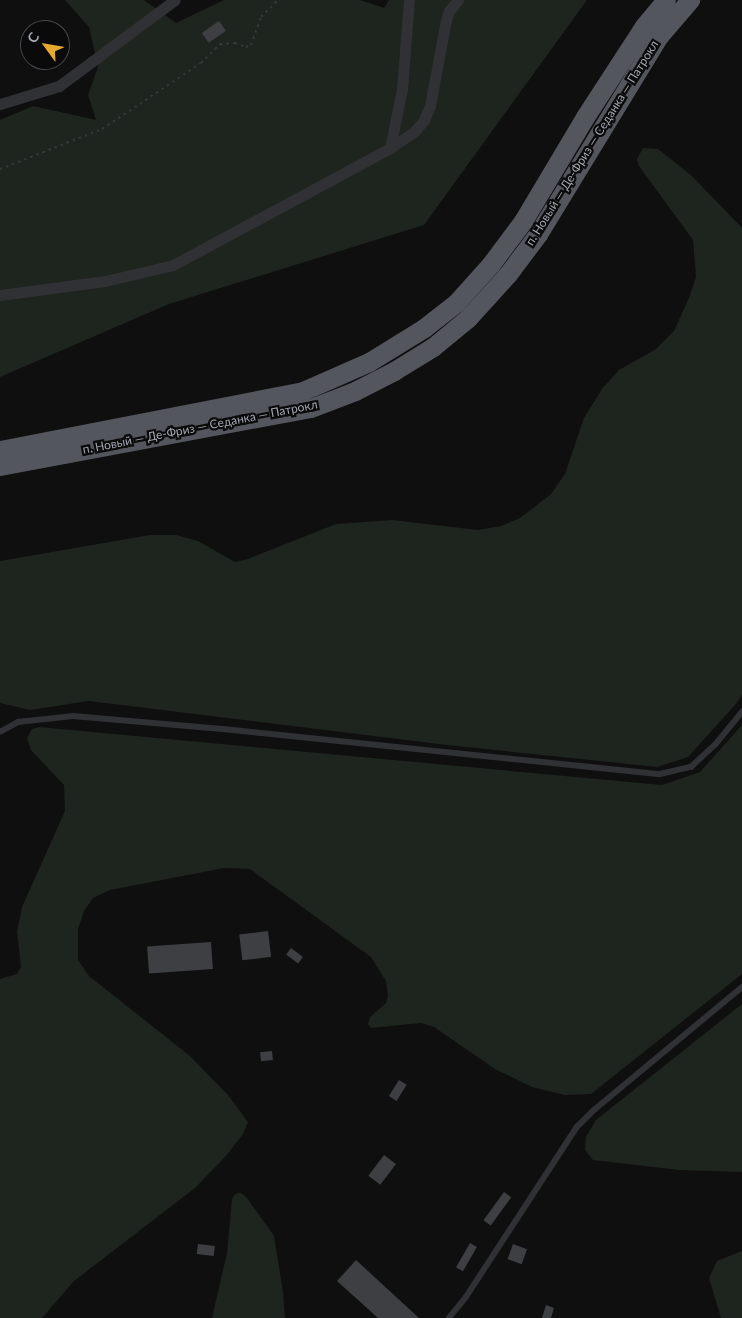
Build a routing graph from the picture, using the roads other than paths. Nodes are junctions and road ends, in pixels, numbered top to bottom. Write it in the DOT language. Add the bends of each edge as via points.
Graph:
graph roads {
  1 [pos="175,0"];
  2 [pos="408,0"];
  3 [pos="458,0"];
  4 [pos="666,0"];
  5 [pos="690,0"];
  6 [pos="0,104"];
  7 [pos="390,148"];
  8 [pos="0,295"];
  9 [pos="0,450"];
  10 [pos="0,466"];
  11 [pos="742,712"];
  12 [pos="0,732"];
  13 [pos="742,987"];
  14 [pos="449,1318"];
  1 -- 6 [label="street" via="59,86"];
  2 -- 7 [label="street" via="402,89"];
  3 -- 7 [label="street" via="446,20 430,106 424,120 414,132"];
  4 -- 9 [label="highway, п. Новый — Де-Фриз — Седанка — Патрокл" via="644,26 502,250 456,303 424,328 369,362 303,391"];
  5 -- 10 [label="highway, п. Новый — Де-Фриз — Седанка — Патрокл" via="659,36 533,240 508,274 468,318 433,347 355,391 311,408"];
  7 -- 8 [label="street" via="173,265 105,281"];
  11 -- 12 [label="lane" via="715,745 691,767 660,774 73,716 18,722"];
  13 -- 14 [label="lane" via="576,1128"];
}
